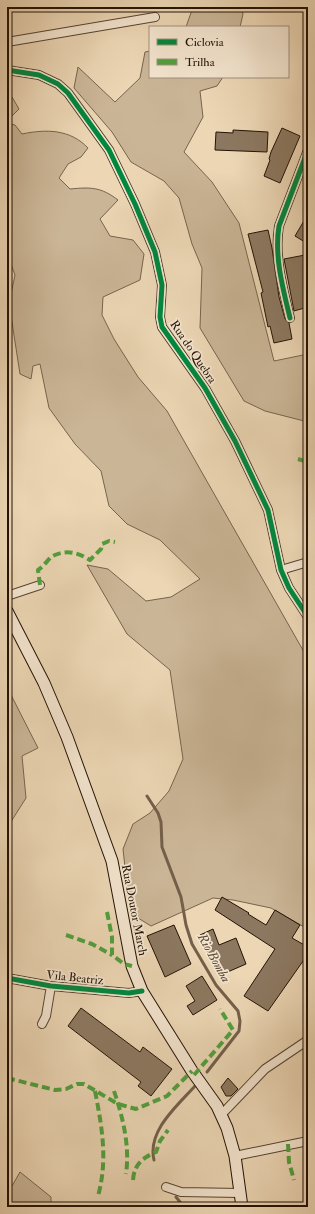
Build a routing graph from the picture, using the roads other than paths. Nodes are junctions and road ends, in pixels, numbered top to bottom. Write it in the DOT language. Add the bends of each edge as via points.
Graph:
graph roads {
  1 [pos="156,17"];
  2 [pos="7,42"];
  3 [pos="7,70"];
  4 [pos="308,150"];
  5 [pos="290,318"];
  6 [pos="308,562"];
  7 [pos="281,570"];
  8 [pos="40,584"];
  9 [pos="7,596"];
  10 [pos="7,612"];
  11 [pos="308,617"];
  12 [pos="7,978"];
  13 [pos="51,986"];
  14 [pos="142,991"];
  15 [pos="42,1024"];
  16 [pos="308,1040"];
  17 [pos="221,1114"];
  18 [pos="308,1141"];
  19 [pos="235,1156"];
  20 [pos="166,1187"];
  21 [pos="240,1193"];
  22 [pos="242,1207"];
  1 -- 2 [label="street"];
  3 -- 7 [label="street, Rua do Quebra" via="39,75 58,84 68,93 109,150 155,252 162,286 162,327 205,388 259,489 270,518"];
  4 -- 5 [label="street" via="291,191 278,233 280,267"];
  6 -- 7 [label="street"];
  7 -- 11 [label="street, Rua do Quebra" via="289,588"];
  8 -- 9 [label="street"];
  10 -- 14 [label="main road, Rua Doutor March" via="44,683 64,730 112,861 132,966"];
  12 -- 13 [label="street, Vila Beatriz"];
  13 -- 14 [label="street, Vila Beatriz" via="129,993"];
  13 -- 15 [label="street" via="46,1016"];
  14 -- 17 [label="main road, Rua Doutor March"];
  16 -- 17 [label="street" via="265,1069"];
  17 -- 19 [label="main road, Rua Doutor March"];
  18 -- 19 [label="street"];
  19 -- 21 [label="main road, Rua Doutor March"];
  20 -- 21 [label="street" via="181,1192"];
  21 -- 22 [label="main road, Rua Doutor March"];
}
